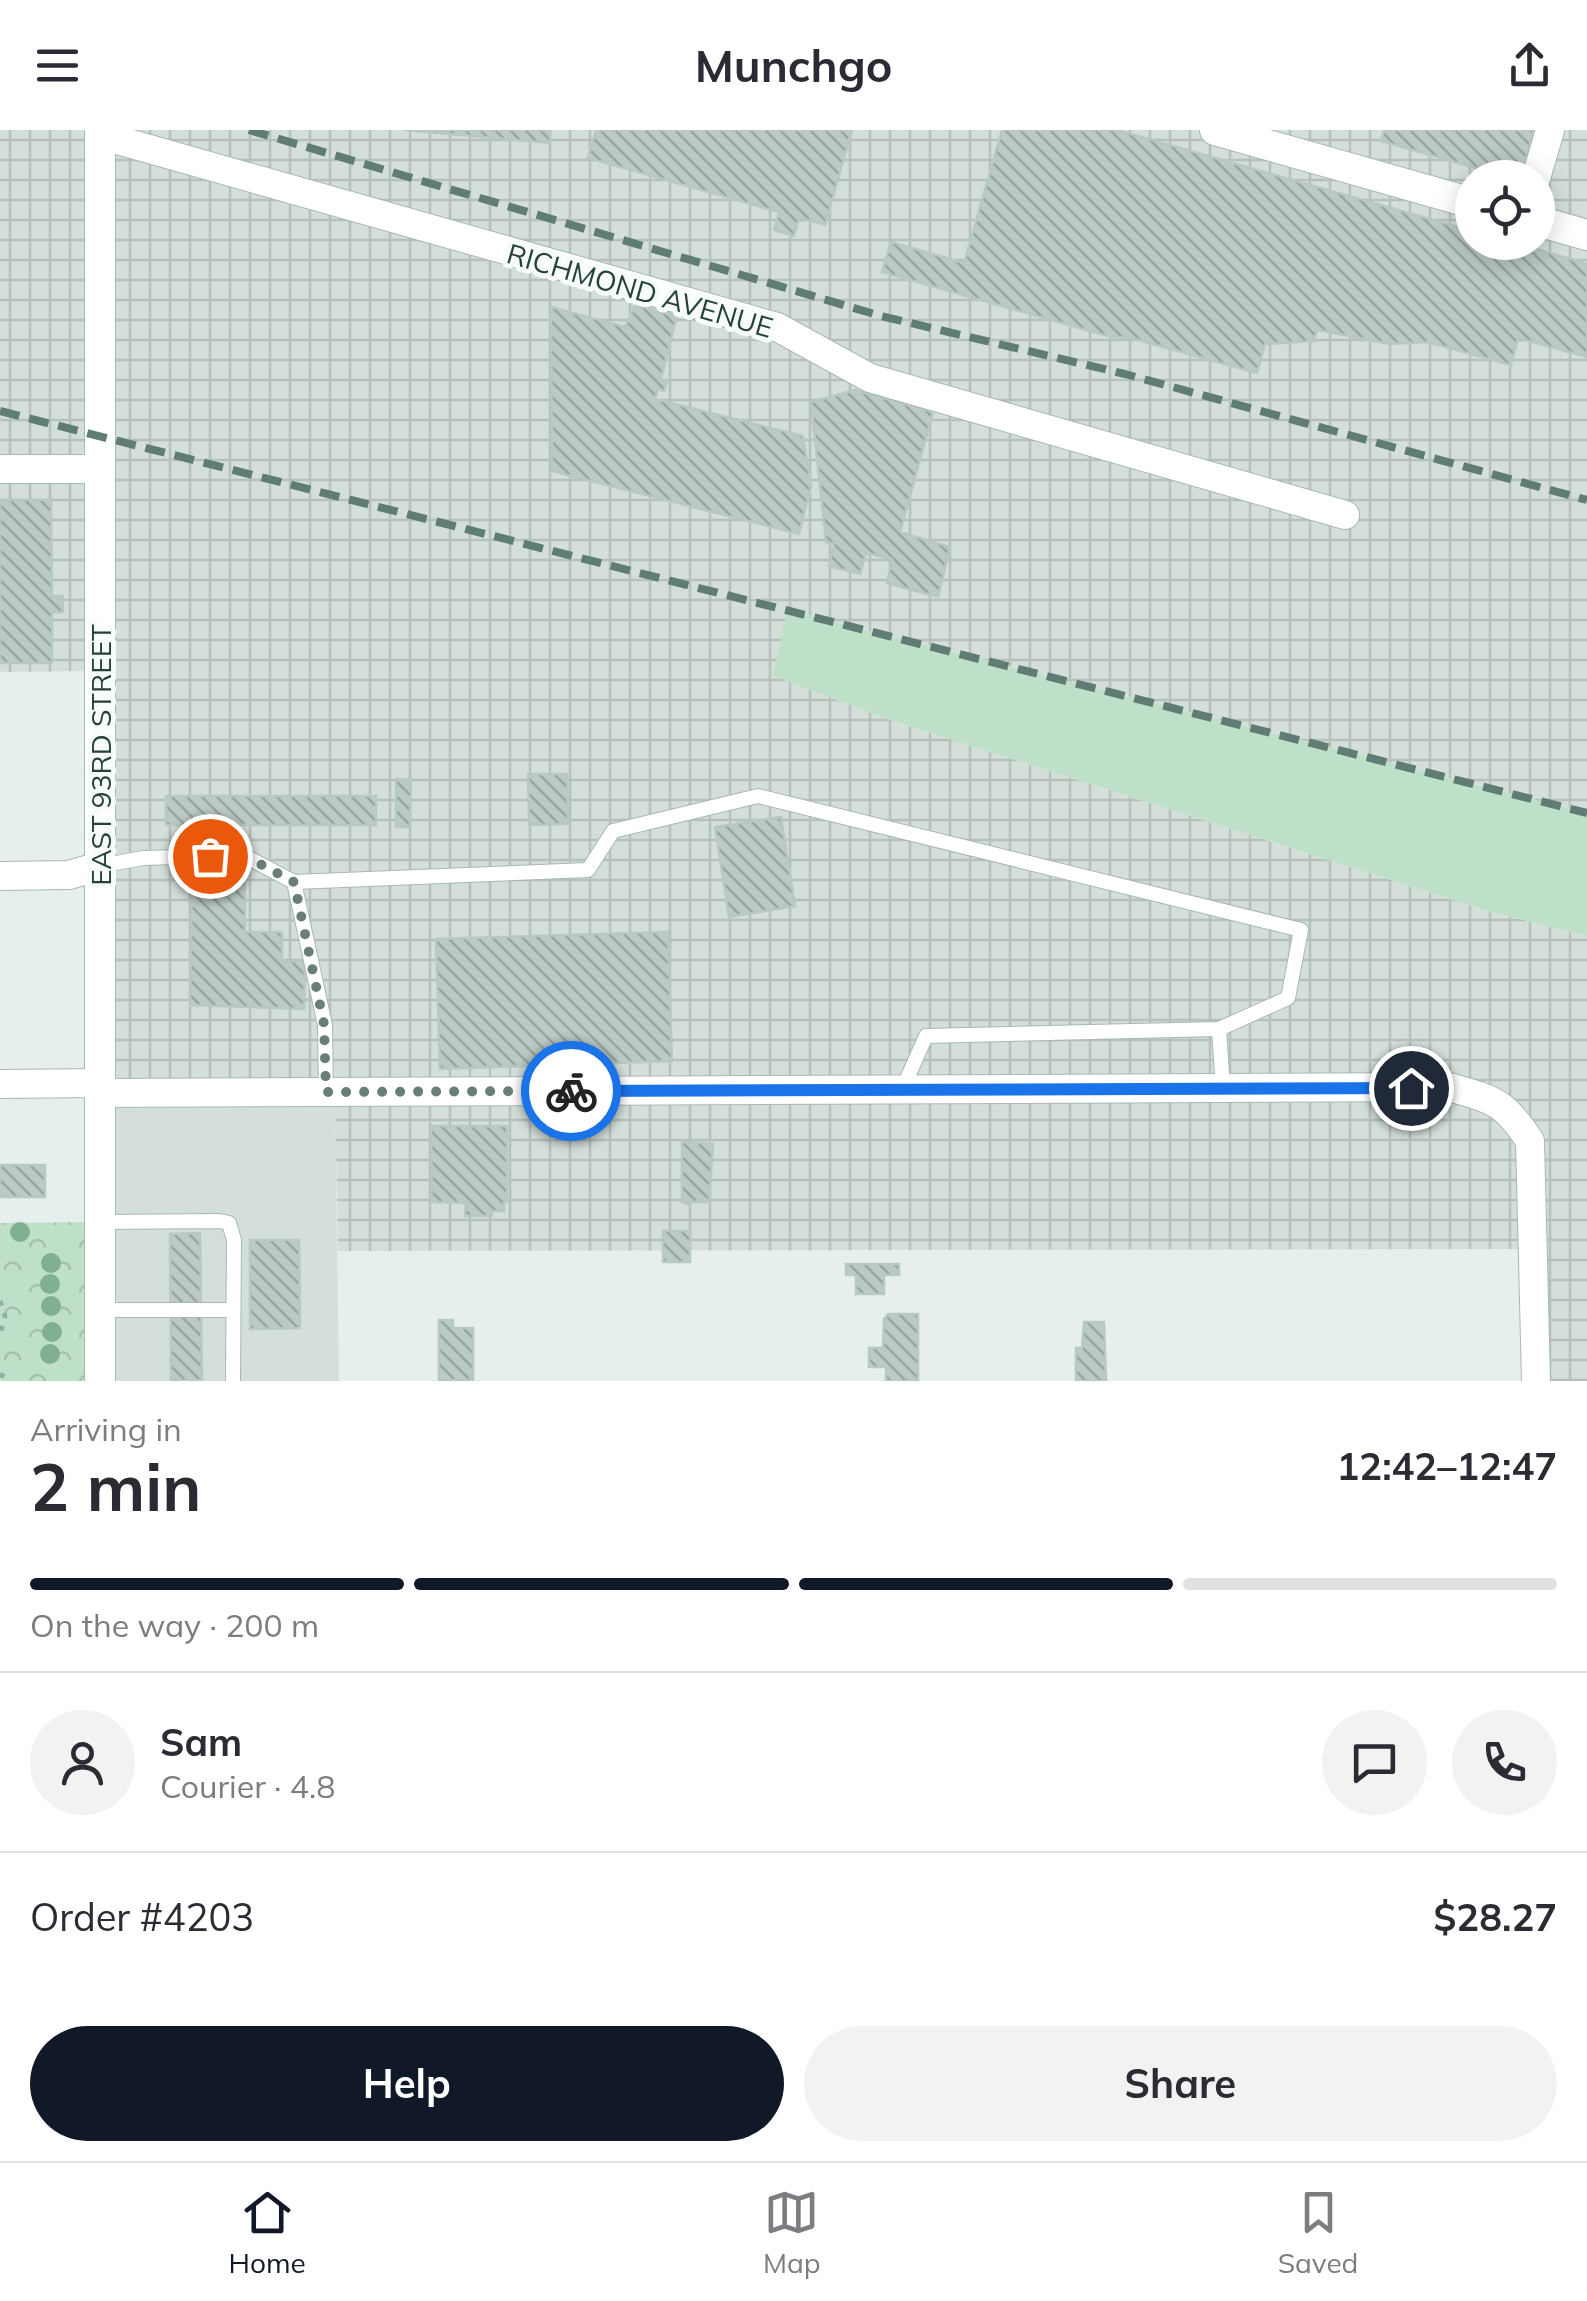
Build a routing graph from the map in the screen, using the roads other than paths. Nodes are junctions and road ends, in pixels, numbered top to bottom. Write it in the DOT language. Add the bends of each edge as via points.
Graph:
graph roads {
  1 [pos="1216,130"];
  2 [pos="1550,130"];
  3 [pos="100,132"];
  4 [pos="1541,160"];
  5 [pos="1455,198"];
  6 [pos="1555,226"];
  7 [pos="1587,235"];
  8 [pos="0,469"];
  9 [pos="101,469"];
  10 [pos="1345,515"];
  11 [pos="100,866"];
  12 [pos="0,876"];
  13 [pos="294,882"];
  14 [pos="1219,1029"];
  15 [pos="0,1084"];
  16 [pos="100,1088"];
  17 [pos="1222,1088"];
  18 [pos="902,1090"];
  19 [pos="326,1092"];
  20 [pos="100,1222"];
  21 [pos="100,1310"];
  22 [pos="233,1310"];
  23 [pos="100,1381"];
  24 [pos="233,1381"];
  25 [pos="1536,1381"];
  1 -- 5 [label="main road"];
  2 -- 4 [label="street"];
  3 -- 9 [label="main road, EAST 93RD STREET"];
  3 -- 10 [label="street, RICHMOND AVENUE" via="778,328 870,378"];
  6 -- 7 [label="main road"];
  8 -- 9 [label="street"];
  9 -- 11 [label="main road, EAST 93RD STREET"];
  11 -- 12 [label="street" via="69,875"];
  11 -- 13 [label="lane" via="243,855"];
  11 -- 16 [label="main road, EAST 93RD STREET"];
  13 -- 14 [label="lane" via="588,870 613,831 758,796 1301,930 1288,998"];
  13 -- 19 [label="lane" via="324,1024"];
  14 -- 17 [label="lane"];
  14 -- 18 [label="lane" via="926,1036"];
  15 -- 16 [label="street"];
  16 -- 19 [label="street"];
  16 -- 20 [label="main road, EAST 93RD STREET"];
  17 -- 18 [label="street"];
  17 -- 25 [label="street" via="1449,1087 1510,1111 1530,1141"];
  18 -- 19 [label="street"];
  20 -- 21 [label="main road, EAST 93RD STREET"];
  20 -- 22 [label="lane" via="229,1223"];
  21 -- 22 [label="lane"];
  21 -- 23 [label="main road, EAST 93RD STREET"];
  22 -- 24 [label="lane"];
}
